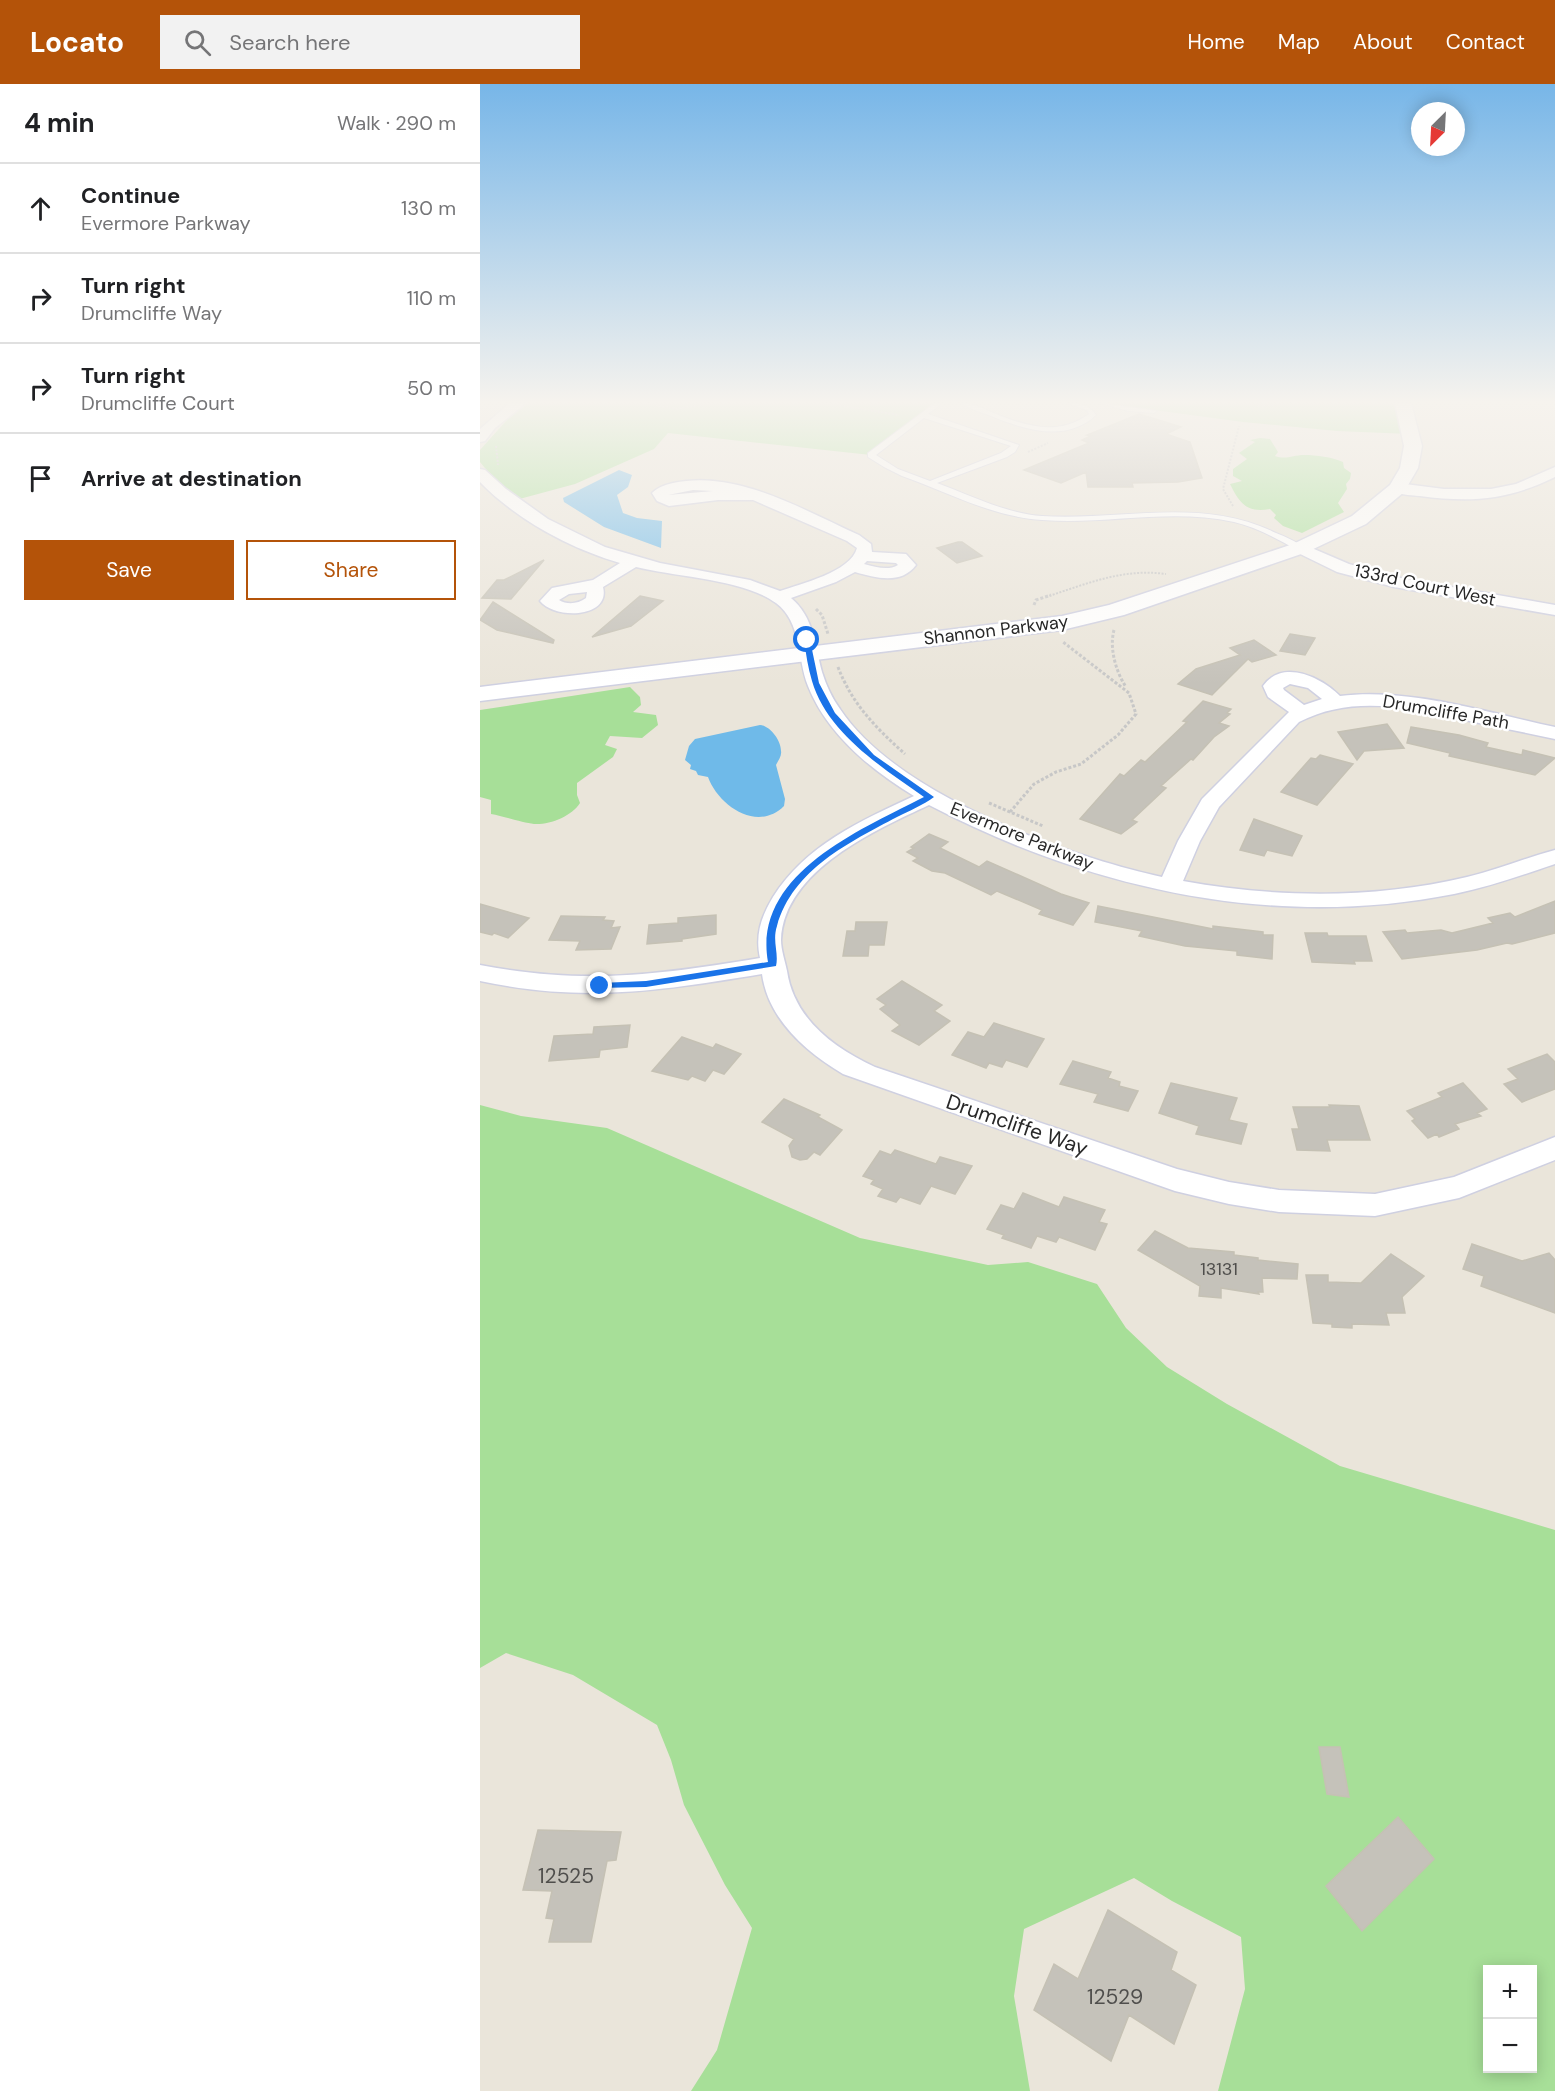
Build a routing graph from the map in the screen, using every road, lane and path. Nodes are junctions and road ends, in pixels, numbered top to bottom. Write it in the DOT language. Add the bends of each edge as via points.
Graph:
graph roads {
  1 [pos="506,497"];
  2 [pos="758,497"];
  3 [pos="963,497"];
  4 [pos="1226,497"];
  5 [pos="1387,497"];
  6 [pos="1239,513"];
  7 [pos="1300,548"];
  8 [pos="632,562"];
  9 [pos="1168,575"];
  10 [pos="594,585"];
  11 [pos="787,593"];
  12 [pos="1034,605"];
  13 [pos="1555,610"];
  14 [pos="1120,624"];
  15 [pos="1063,642"];
  16 [pos="832,650"];
  17 [pos="810,653"];
  18 [pos="1129,693"];
  19 [pos="480,694"];
  20 [pos="1336,702"];
  21 [pos="1302,712"];
  22 [pos="1555,733"];
  23 [pos="909,757"];
  24 [pos="930,797"];
  25 [pos="982,800"];
  26 [pos="1010,812"];
  27 [pos="1049,829"];
  28 [pos="1555,857"];
  29 [pos="1170,885"];
  30 [pos="773,964"];
  31 [pos="480,973"];
  32 [pos="1555,1148"];
  1 -- 8 [label="street, Evermore Parkway" via="553,530 594,550"];
  2 -- 11 [label="street" via="865,547 860,561"];
  3 -- 7 [label="lane" via="1011,514 1041,518 1218,516 1257,526"];
  4 -- 6 [label="path"];
  5 -- 7 [label="street, Shannon Parkway" via="1359,520"];
  7 -- 13 [label="street, 133rd Court West" via="1343,568 1394,582"];
  7 -- 16 [label="street, Shannon Parkway" via="1116,610 1062,623"];
  8 -- 10 [label="street"];
  8 -- 11 [label="street, Evermore Parkway"];
  9 -- 12 [label="path" via="1127,573 1036,600"];
  11 -- 16 [label="path" via="822,615"];
  11 -- 17 [label="street, Evermore Parkway" via="804,627"];
  14 -- 18 [label="path" via="1112,637 1117,674"];
  15 -- 18 [label="path"];
  16 -- 17 [label="street, Shannon Parkway"];
  16 -- 23 [label="path" via="843,682 866,719"];
  17 -- 19 [label="street, Shannon Parkway"];
  17 -- 24 [label="street, Evermore Parkway" via="816,683 841,726 871,757"];
  18 -- 26 [label="path" via="1136,714 1118,735 1081,764 1034,784"];
  20 -- 21 [label="street, Drumcliffe Path"];
  20 -- 21 [label="street" via="1314,682 1291,678 1273,686 1275,693"];
  20 -- 22 [label="street, Drumcliffe Path" via="1409,702"];
  21 -- 29 [label="street, Drumcliffe Path" via="1217,795 1199,821"];
  24 -- 29 [label="street, Evermore Parkway" via="1070,858"];
  24 -- 30 [label="street, Drumcliffe Way" via="840,844 804,873 772,925 769,942"];
  25 -- 26 [label="path"];
  26 -- 27 [label="path"];
  28 -- 29 [label="street, Evermore Parkway" via="1462,885 1368,899 1271,898"];
  30 -- 31 [label="street" via="646,984 600,986 511,980"];
  30 -- 32 [label="street, Drumcliffe Way" via="787,1007 804,1031 842,1063 1207,1188 1279,1201 1375,1205 1459,1187"];
}
